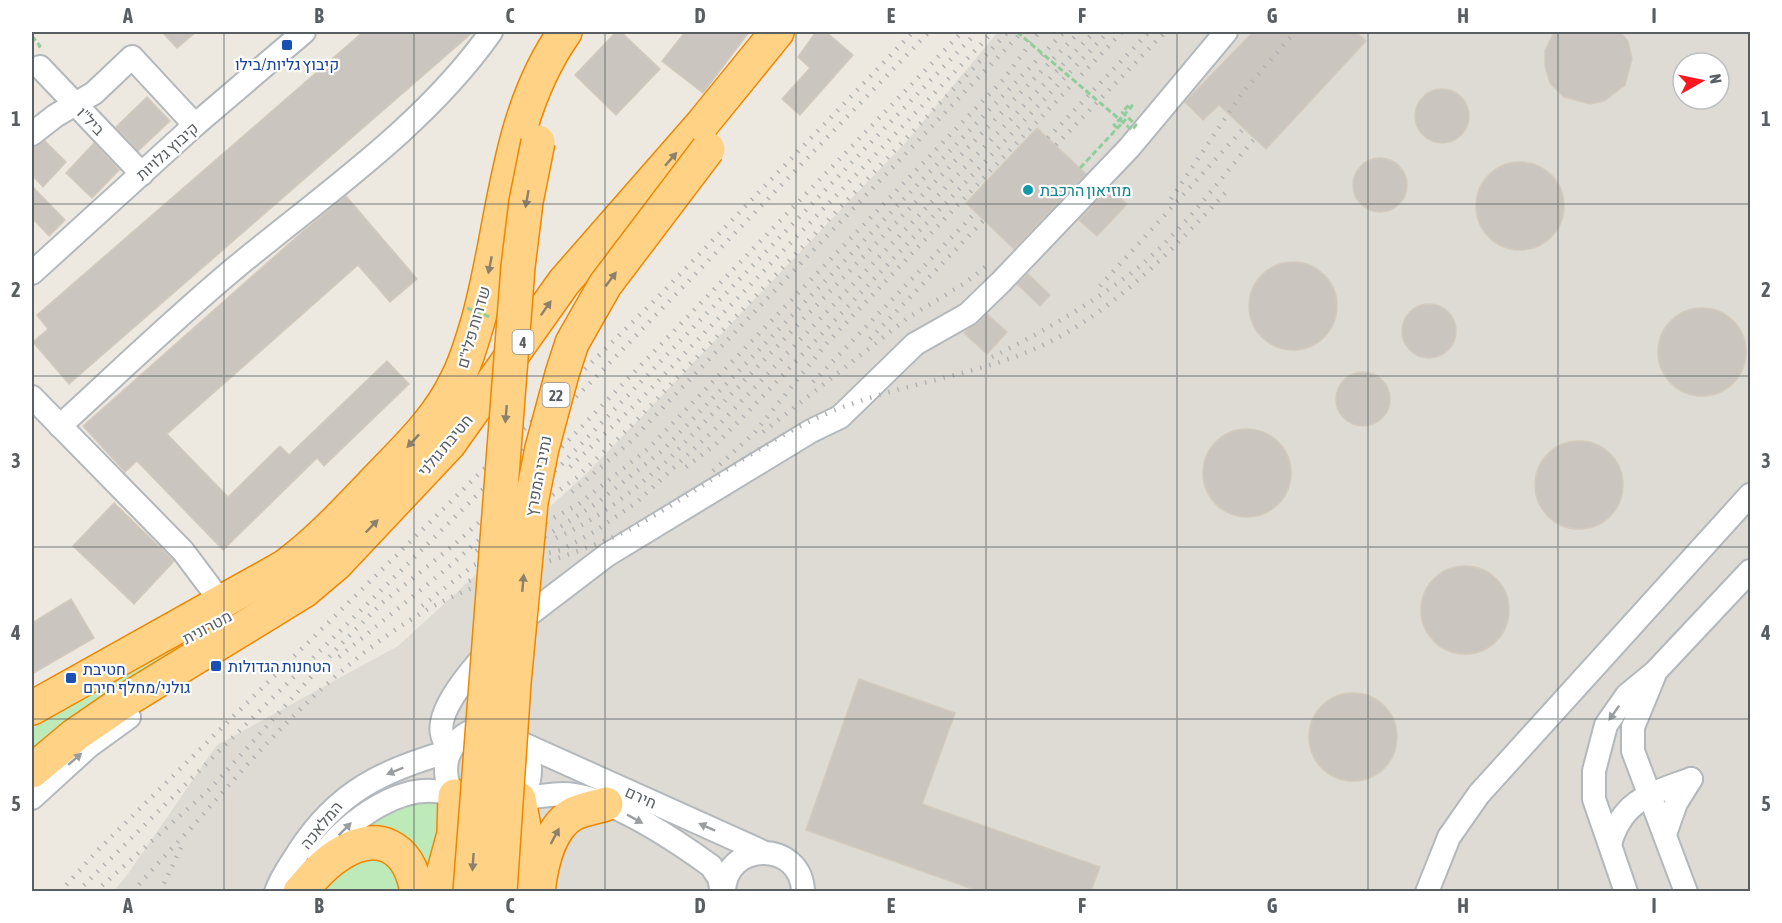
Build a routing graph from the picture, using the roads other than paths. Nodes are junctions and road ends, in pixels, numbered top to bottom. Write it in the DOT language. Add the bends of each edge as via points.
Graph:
graph roads {
  1 [pos="304,32"];
  2 [pos="491,32"];
  3 [pos="565,32"];
  4 [pos="585,32"];
  5 [pos="777,32"];
  6 [pos="801,32"];
  7 [pos="1226,32"];
  8 [pos="40,56"];
  9 [pos="76,105"];
  10 [pos="195,125"];
  11 [pos="32,134"];
  12 [pos="142,174"];
  13 [pos="32,273"];
  14 [pos="32,397"];
  15 [pos="60,426"];
  16 [pos="1750,495"];
  17 [pos="356,501"];
  18 [pos="1750,571"];
  19 [pos="222,603"];
  20 [pos="246,628"];
  21 [pos="1655,672"];
  22 [pos="32,708"];
  23 [pos="32,724"];
  24 [pos="521,743"];
  25 [pos="450,751"];
  26 [pos="32,771"];
  27 [pos="1650,794"];
  28 [pos="455,796"];
  29 [pos="32,798"];
  30 [pos="519,798"];
  31 [pos="606,804"];
  32 [pos="1665,834"];
  33 [pos="1611,847"];
  34 [pos="761,851"];
  35 [pos="1440,859"];
  36 [pos="276,891"];
  37 [pos="298,891"];
  38 [pos="417,891"];
  39 [pos="438,891"];
  40 [pos="470,891"];
  41 [pos="500,891"];
  42 [pos="531,891"];
  43 [pos="538,891"];
  44 [pos="723,891"];
  45 [pos="803,891"];
  46 [pos="1414,891"];
  47 [pos="1428,891"];
  48 [pos="1441,891"];
  49 [pos="1612,891"];
  50 [pos="1626,891"];
  51 [pos="1686,891"];
  1 -- 10 [label="street, קיבוץ גלויות"];
  2 -- 15 [label="street" via="466,68 382,147 232,270"];
  3 -- 17 [label="highway, שדרות פלי\"ם, one-way" via="524,112 480,312 457,381 423,430"];
  4 -- 40 [label="highway, נתיבי המפרץ, one-way, bridge" via="550,97 526,202"];
  20 -- 5 [label="highway, חטיבת גולני / 4, one-way" via="304,591 336,564 449,444 564,282"];
  41 -- 6 [label="highway, נתיבי המפרץ / 22, one-way, bridge" via="531,503 572,343 605,285"];
  7 -- 25 [label="street" via="1129,148 968,314 915,344 840,417 608,555 501,636 464,680 444,716 441,733"];
  8 -- 9 [label="street, ביל\"ו"];
  9 -- 10 [label="street" via="132,57"];
  9 -- 11 [label="street"];
  9 -- 12 [label="street, ביל\"ו"];
  10 -- 12 [label="street, קיבוץ גלויות"];
  12 -- 13 [label="street, קיבוץ גלויות"];
  14 -- 15 [label="street"];
  15 -- 19 [label="street" via="183,551"];
  16 -- 35 [label="street" via="1479,794 1449,837"];
  17 -- 19 [label="highway, שדרות פלי\"ם" via="311,547"];
  17 -- 23 [label="street, מטרונית" via="334,542 284,585"];
  18 -- 21 [label="street"];
  19 -- 22 [label="highway"];
  20 -- 26 [label="highway, חטיבת גולני / 4" via="126,700"];
  29 -- 20 [label="street, מטרונית, one-way" via="89,746"];
  21 -- 27 [label="street" via="1633,727 1634,751"];
  21 -- 33 [label="street, one-way" via="1627,695 1606,725 1594,771 1594,799"];
  24 -- 25 [label="street" via="497,728 483,727 469,731"];
  24 -- 30 [label="street" via="530,765"];
  34 -- 24 [label="street, חירם, one-way"];
  25 -- 28 [label="street" via="446,774"];
  25 -- 36 [label="street, המלאכה, one-way" via="367,782 343,798 310,835"];
  27 -- 32 [label="street"];
  27 -- 32 [label="street" via="1691,779 1676,803"];
  27 -- 33 [label="street" via="1629,807 1616,823"];
  28 -- 30 [label="street" via="466,806 486,812 507,807"];
  37 -- 28 [label="street, המלאכה, one-way" via="327,848 351,823 404,796 444,792"];
  28 -- 39 [label="highway" via="454,834"];
  30 -- 31 [label="street, חירם" via="575,795"];
  30 -- 42 [label="highway"];
  43 -- 31 [label="highway, one-way" via="546,852 560,826 573,814"];
  31 -- 44 [label="street, חירם, one-way" via="711,866"];
  32 -- 51 [label="street"];
  33 -- 49 [label="street"];
  33 -- 50 [label="street"];
  34 -- 44 [label="street" via="737,862 728,872"];
  34 -- 45 [label="street, חירם" via="784,857 794,865 801,876"];
  35 -- 46 [label="street"];
  35 -- 47 [label="street"];
  35 -- 48 [label="street"];
  37 -- 38 [label="highway" via="335,856 372,843 388,844 400,851 409,864"];
}
